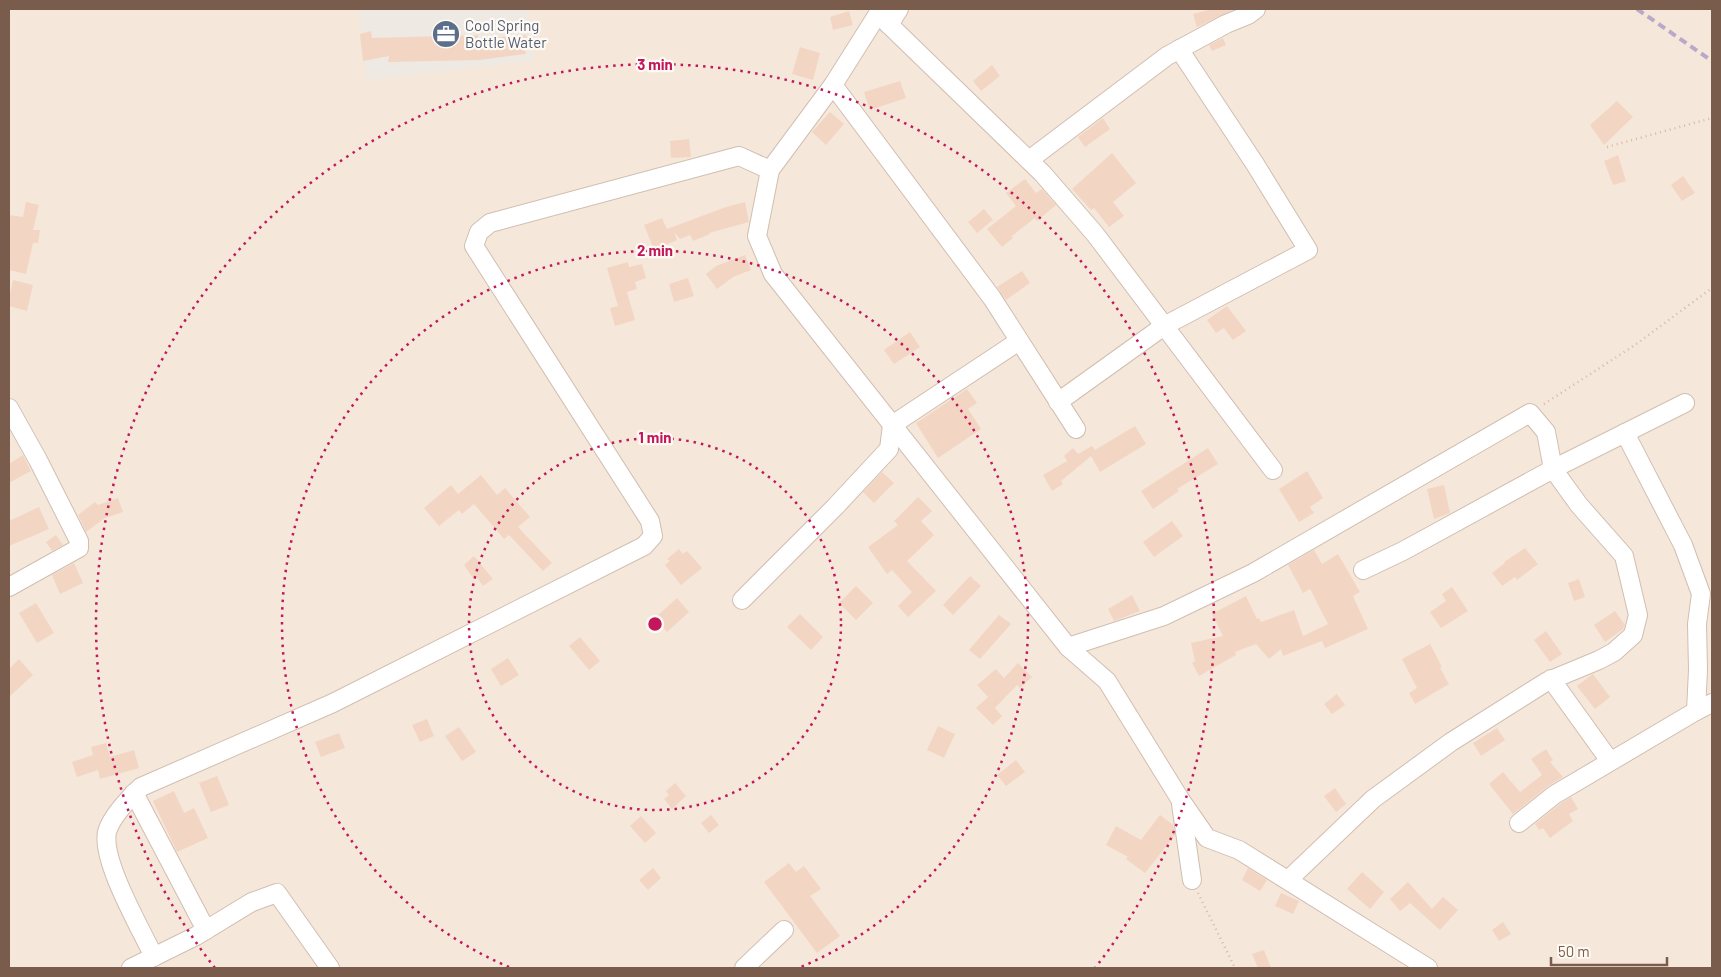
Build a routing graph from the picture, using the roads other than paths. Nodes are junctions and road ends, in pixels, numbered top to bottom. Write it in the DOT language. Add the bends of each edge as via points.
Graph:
graph roads {
  1 [pos="899,9"];
  2 [pos="1256,9"];
  3 [pos="883,16"];
  4 [pos="1179,49"];
  5 [pos="833,85"];
  6 [pos="1029,160"];
  7 [pos="770,170"];
  8 [pos="1164,326"];
  9 [pos="1019,341"];
  10 [pos="1058,402"];
  11 [pos="1685,404"];
  12 [pos="9,408"];
  13 [pos="892,425"];
  14 [pos="1076,429"];
  15 [pos="1625,433"];
  16 [pos="1553,469"];
  17 [pos="1273,470"];
  18 [pos="1364,570"];
  19 [pos="9,587"];
  20 [pos="742,600"];
  21 [pos="1068,647"];
  22 [pos="1551,679"];
  23 [pos="1712,703"];
  24 [pos="1696,710"];
  25 [pos="1610,761"];
  26 [pos="134,794"];
  27 [pos="1180,799"];
  28 [pos="1519,823"];
  29 [pos="1192,880"];
  30 [pos="1288,880"];
  31 [pos="206,930"];
  32 [pos="784,930"];
  33 [pos="154,957"];
  34 [pos="131,968"];
  35 [pos="330,968"];
  36 [pos="744,968"];
  37 [pos="1428,968"];
  1 -- 3 [label="street"];
  2 -- 4 [label="street"];
  3 -- 5 [label="street"];
  3 -- 6 [label="street"];
  4 -- 6 [label="street"];
  4 -- 8 [label="street" via="1308,250"];
  5 -- 7 [label="street"];
  5 -- 9 [label="street" via="992,298"];
  6 -- 8 [label="street" via="1095,234"];
  7 -- 13 [label="street" via="756,236 773,274"];
  7 -- 26 [label="street" via="740,156 490,223 478,232 474,246 650,521 653,536 644,546 342,699 141,787"];
  8 -- 10 [label="street"];
  8 -- 17 [label="street"];
  9 -- 10 [label="street"];
  9 -- 13 [label="street"];
  10 -- 14 [label="street"];
  11 -- 15 [label="street"];
  12 -- 19 [label="street" via="75,533 79,548"];
  13 -- 20 [label="street" via="889,449"];
  13 -- 21 [label="street"];
  15 -- 16 [label="street"];
  15 -- 24 [label="street" via="1683,545 1701,594 1697,624"];
  16 -- 18 [label="street"];
  16 -- 21 [label="street" via="1546,432 1530,413 1253,573 1164,616"];
  16 -- 22 [label="street" via="1579,505 1624,556 1638,615 1633,635 1614,652"];
  21 -- 27 [label="street" via="1108,681"];
  22 -- 25 [label="street"];
  22 -- 30 [label="street" via="1451,742 1373,799"];
  23 -- 24 [label="street"];
  24 -- 25 [label="street"];
  25 -- 28 [label="street" via="1554,795"];
  26 -- 31 [label="street"];
  26 -- 33 [label="street" via="122,806 107,832 108,853 112,870"];
  27 -- 29 [label="street"];
  27 -- 30 [label="street" via="1207,838 1239,850"];
  30 -- 37 [label="street"];
  31 -- 33 [label="street"];
  31 -- 35 [label="street" via="252,902 277,893"];
  32 -- 36 [label="street"];
  33 -- 34 [label="street"];
}
